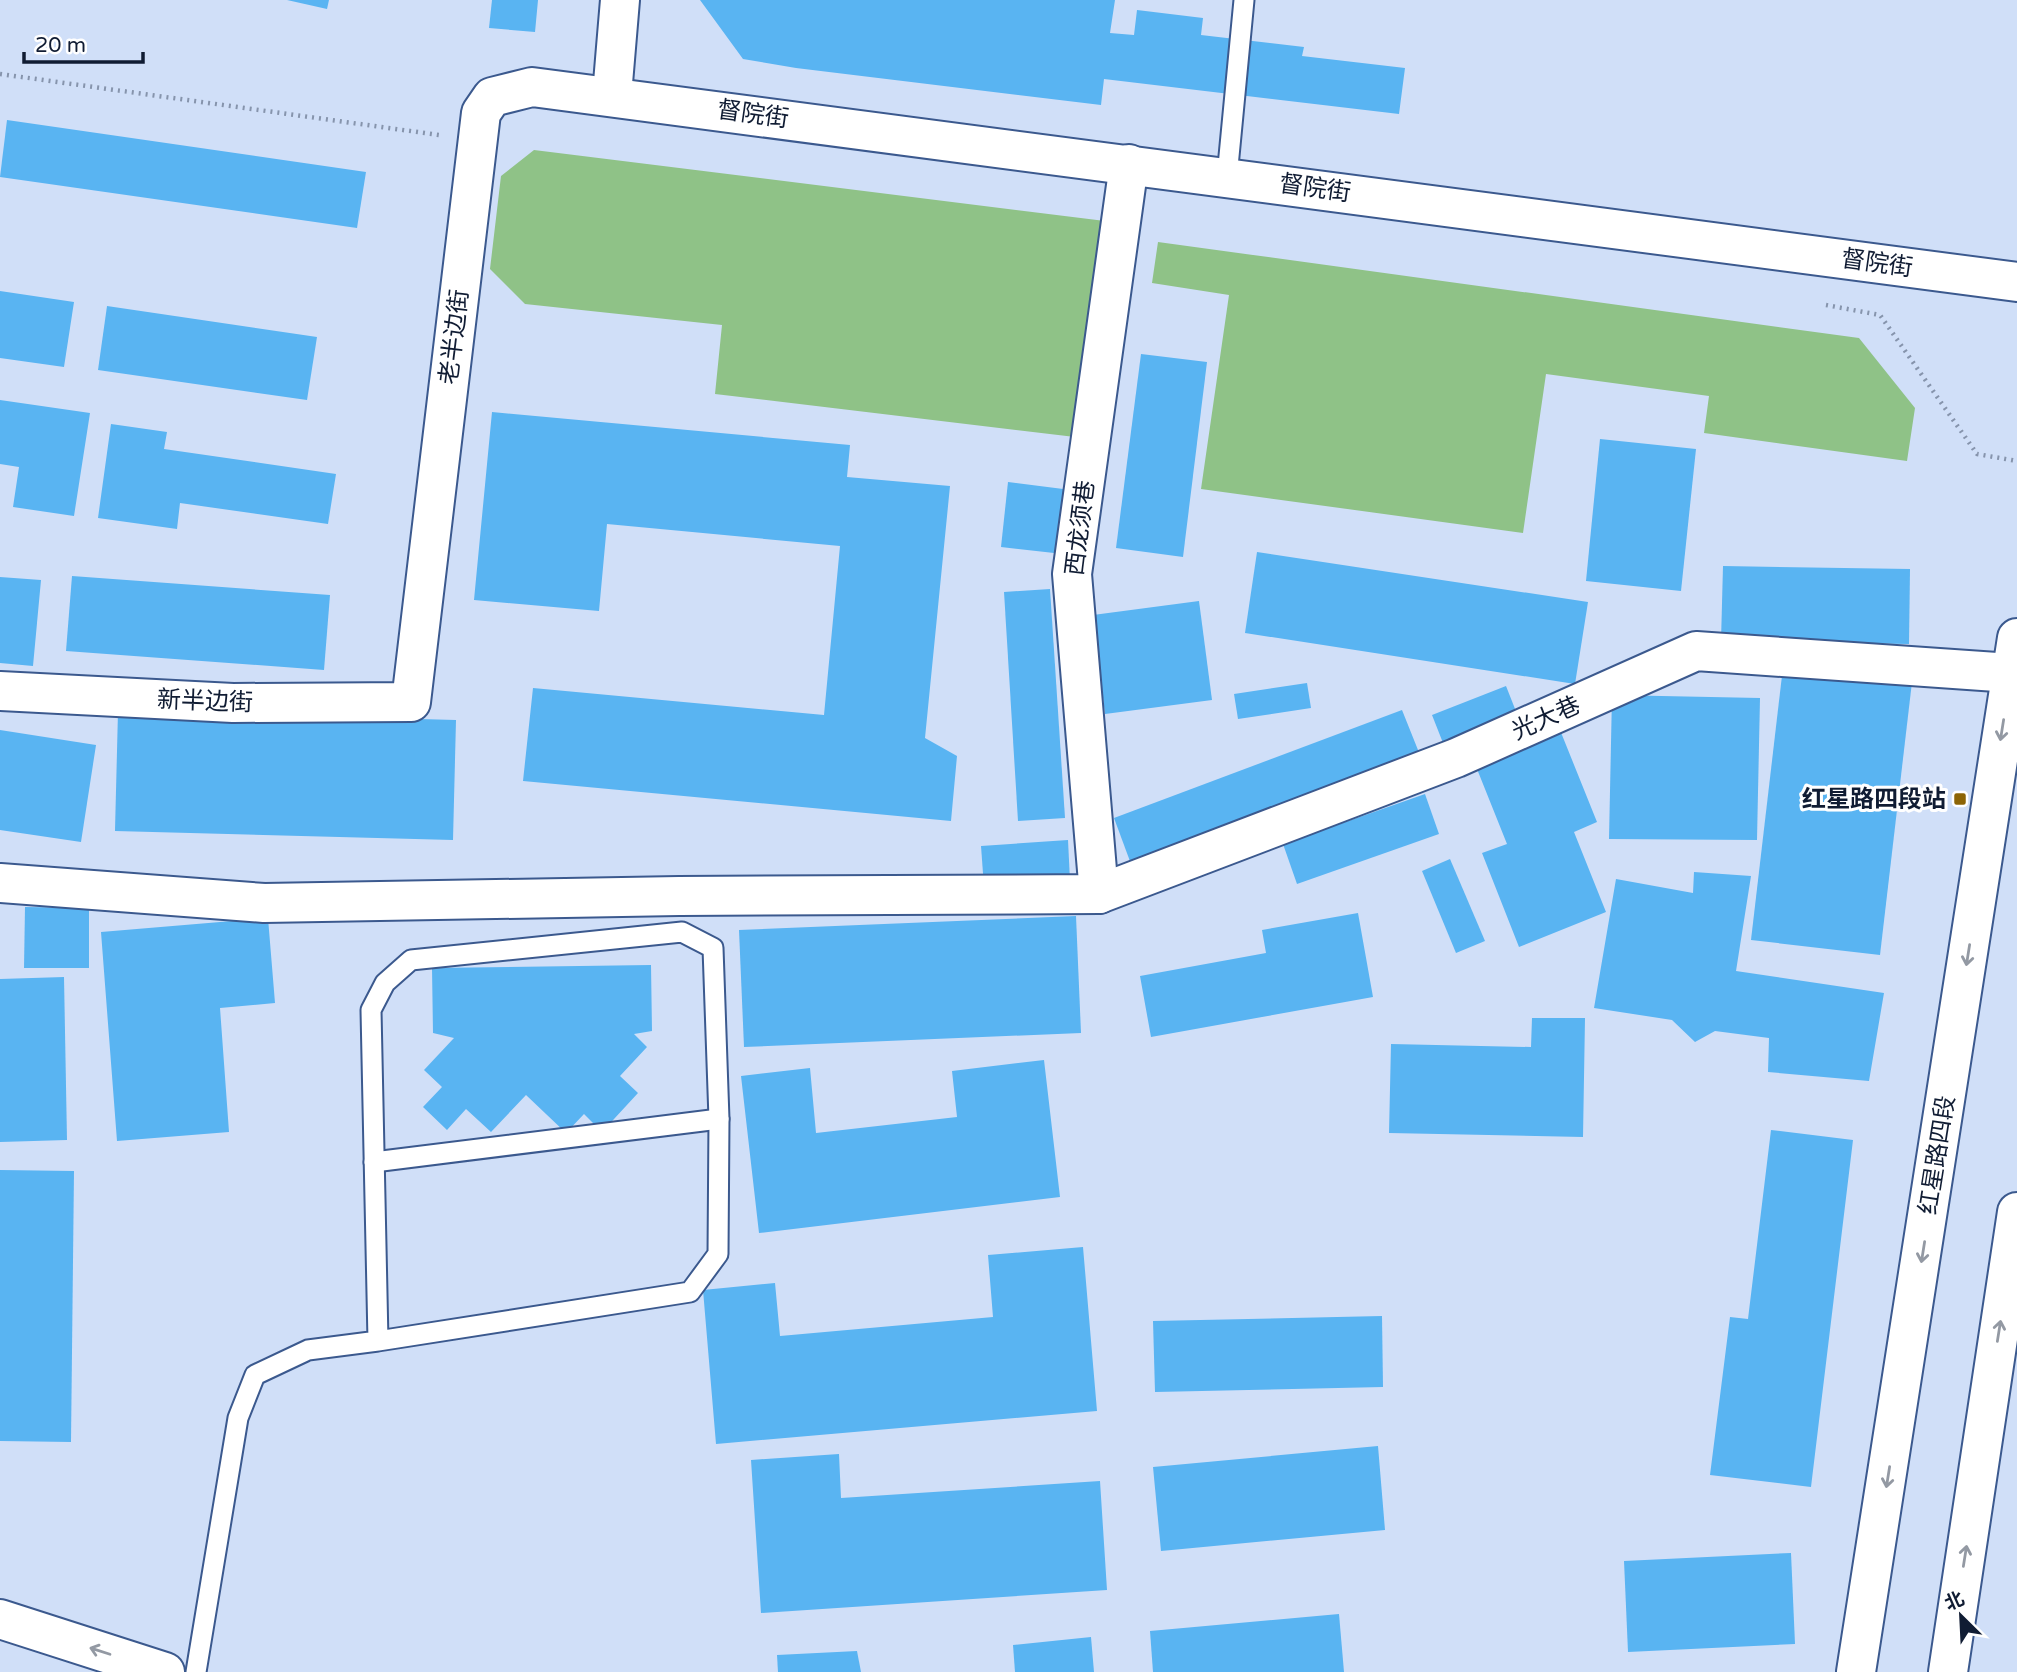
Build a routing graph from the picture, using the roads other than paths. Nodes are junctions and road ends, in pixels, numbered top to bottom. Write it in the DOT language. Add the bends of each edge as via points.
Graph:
graph roads {
  1 [pos="620,0"];
  2 [pos="1244,0"];
  3 [pos="612,95"];
  4 [pos="1129,164"];
  5 [pos="1227,177"];
  6 [pos="2017,282"];
  7 [pos="2014,655"];
  8 [pos="0,691"];
  9 [pos="411,702"];
  10 [pos="0,883"];
  11 [pos="1099,894"];
  12 [pos="719,1119"];
  13 [pos="374,1162"];
  14 [pos="2017,1212"];
  15 [pos="378,1341"];
  16 [pos="0,1619"];
  17 [pos="165,1672"];
  18 [pos="196,1672"];
  19 [pos="1856,1672"];
  20 [pos="1948,1672"];
  1 -- 3 [label="street"];
  2 -- 5 [label="lane"];
  3 -- 4 [label="street, 督院街"];
  3 -- 9 [label="street, 老半边街" via="532,87 492,97 481,113"];
  4 -- 5 [label="street, 督院街"];
  4 -- 11 [label="street, 西龙须巷" via="1072,574"];
  5 -- 6 [label="street, 督院街"];
  7 -- 11 [label="street, 光大巷" via="1696,651 1456,758"];
  7 -- 19 [label="street, 红星路四段, one-way"];
  8 -- 9 [label="street, 新半边街" via="233,703"];
  10 -- 11 [label="street" via="264,903"];
  12 -- 13 [label="lane"];
  12 -- 13 [label="lane" via="713,948 682,932 411,960 385,983 371,1010"];
  12 -- 15 [label="lane" via="718,1254 690,1292"];
  13 -- 15 [label="lane"];
  20 -- 14 [label="street, one-way"];
  15 -- 18 [label="lane" via="308,1350 255,1375 238,1418"];
  17 -- 16 [label="street, one-way"];
}
